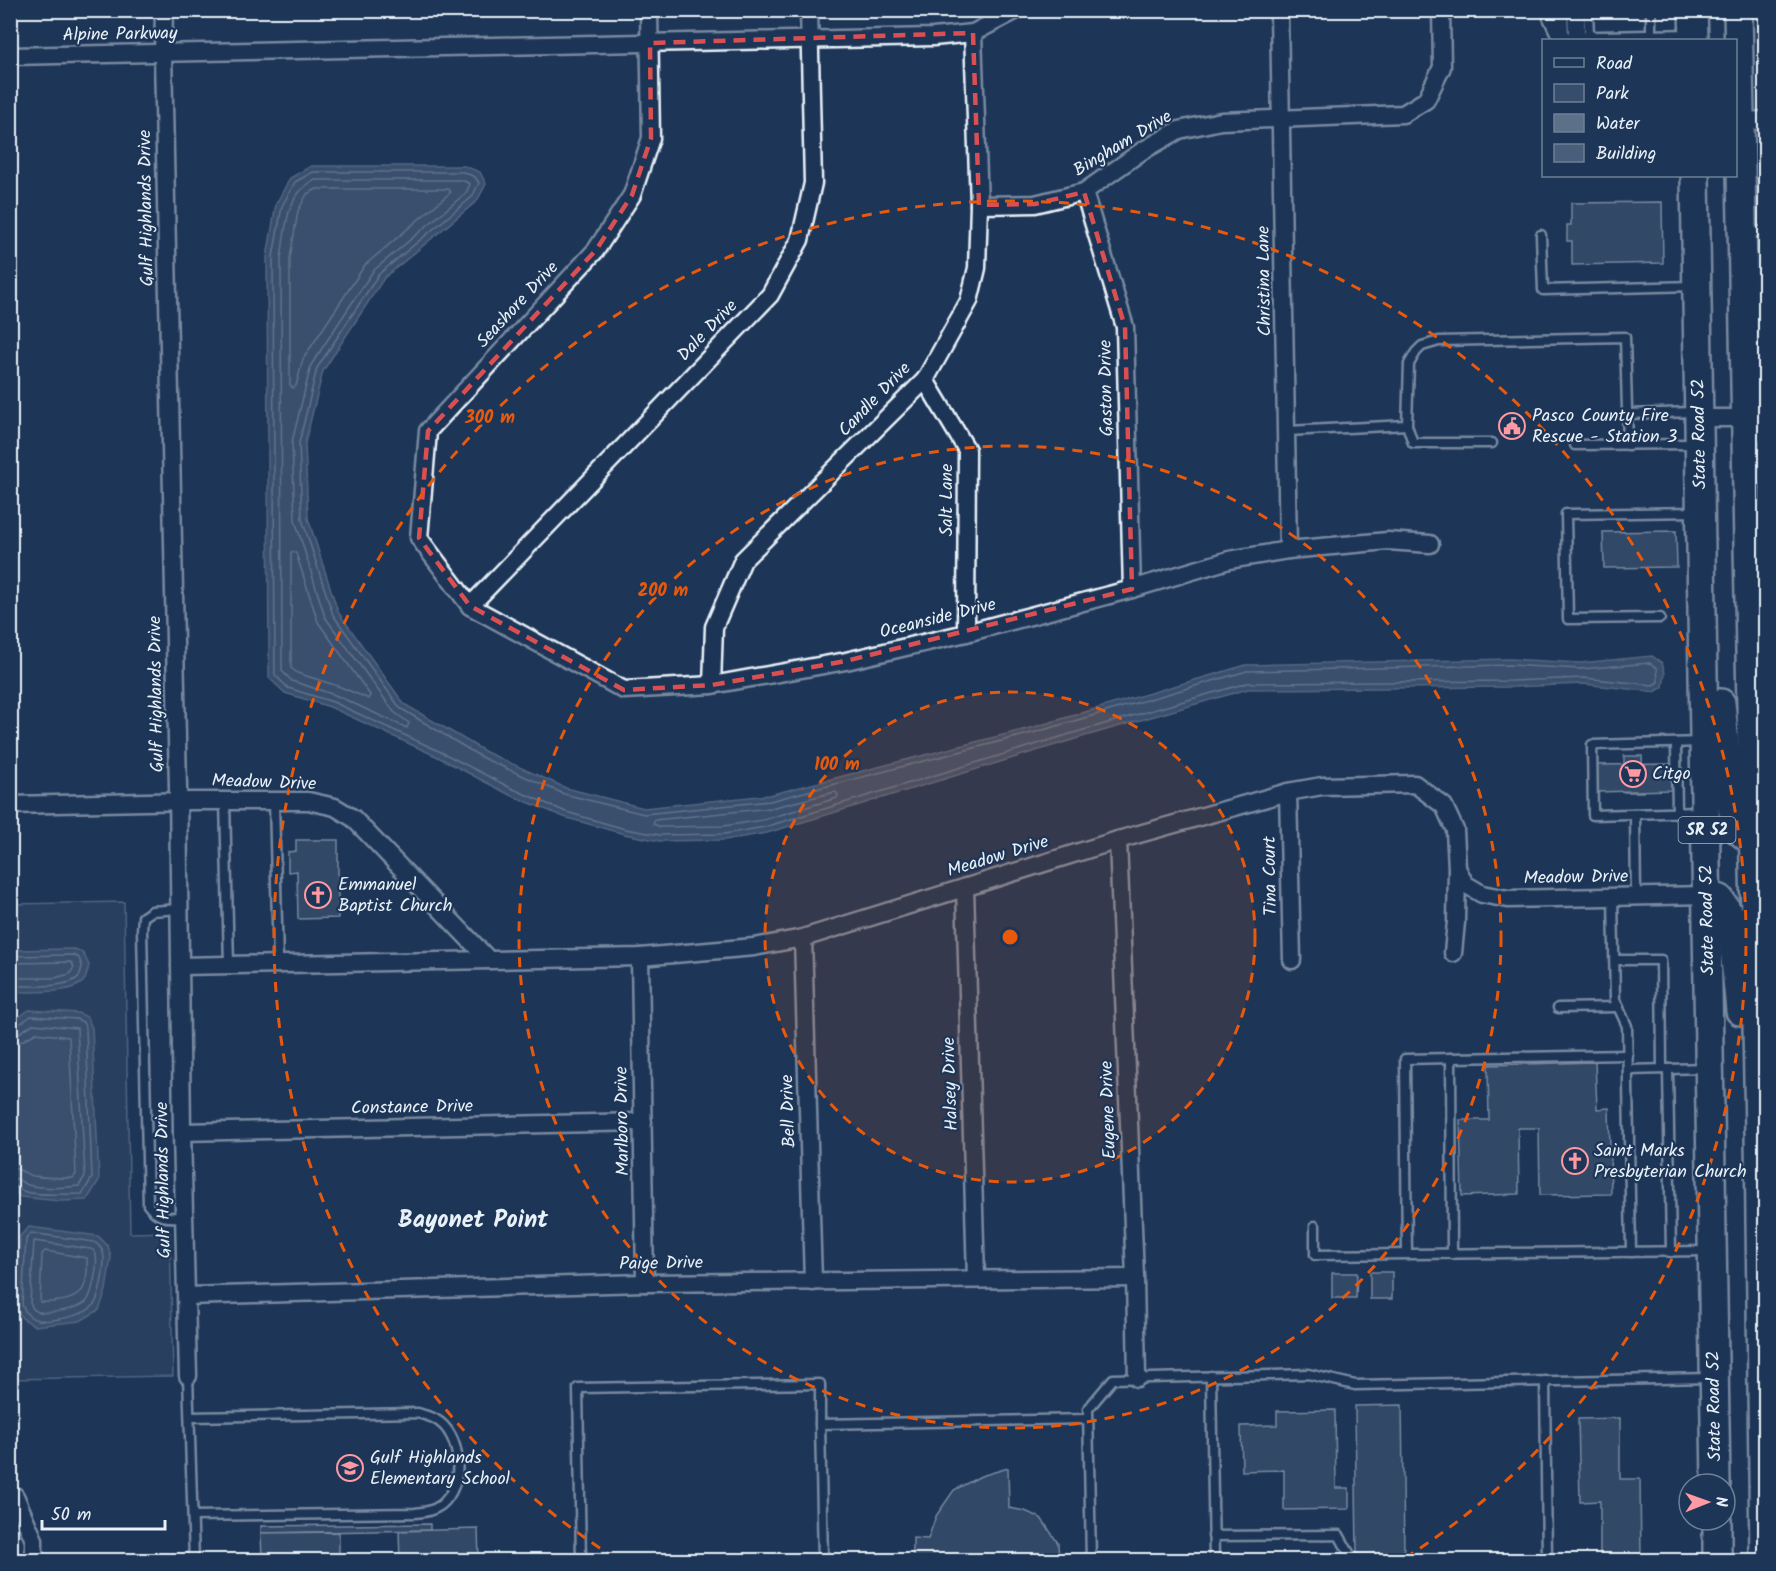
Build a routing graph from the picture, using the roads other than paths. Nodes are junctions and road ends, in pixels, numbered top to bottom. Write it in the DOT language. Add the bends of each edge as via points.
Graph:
graph roads {
  1 [pos="164,10"];
  2 [pos="649,10"];
  3 [pos="809,10"];
  4 [pos="1017,10"];
  5 [pos="1279,10"];
  6 [pos="1441,10"];
  7 [pos="1548,10"];
  8 [pos="1556,10"];
  9 [pos="1563,10"];
  10 [pos="1572,10"];
  11 [pos="1580,10"];
  12 [pos="1588,10"];
  13 [pos="1651,10"];
  14 [pos="1738,10"];
  15 [pos="1693,28"];
  16 [pos="974,33"];
  17 [pos="1651,35"];
  18 [pos="1573,37"];
  19 [pos="809,41"];
  20 [pos="650,43"];
  21 [pos="163,54"];
  22 [pos="10,56"];
  23 [pos="1282,118"];
  24 [pos="1753,121"];
  25 [pos="1695,177"];
  26 [pos="1084,192"];
  27 [pos="979,205"];
  28 [pos="1753,232"];
  29 [pos="1541,235"];
  30 [pos="1698,286"];
  31 [pos="925,380"];
  32 [pos="1627,414"];
  33 [pos="1754,414"];
  34 [pos="1407,425"];
  35 [pos="1701,425"];
  36 [pos="1287,431"];
  37 [pos="1766,435"];
  38 [pos="1492,443"];
  39 [pos="1575,445"];
  40 [pos="1628,445"];
  41 [pos="1702,512"];
  42 [pos="1430,544"];
  43 [pos="1288,550"];
  44 [pos="1702,578"];
  45 [pos="1132,589"];
  46 [pos="1766,593"];
  47 [pos="470,606"];
  48 [pos="1660,618"];
  49 [pos="1749,623"];
  50 [pos="966,633"];
  51 [pos="712,685"];
  52 [pos="1705,742"];
  53 [pos="1676,743"];
  54 [pos="1288,792"];
  55 [pos="178,801"];
  56 [pos="225,801"];
  57 [pos="274,801"];
  58 [pos="10,805"];
  59 [pos="1706,812"];
  60 [pos="1677,813"];
  61 [pos="1635,814"];
  62 [pos="1118,840"];
  63 [pos="1759,845"];
  64 [pos="1457,868"];
  65 [pos="965,887"];
  66 [pos="1708,895"];
  67 [pos="1635,896"];
  68 [pos="1613,897"];
  69 [pos="179,909"];
  70 [pos="803,938"];
  71 [pos="1453,954"];
  72 [pos="640,957"];
  73 [pos="489,960"];
  74 [pos="1292,960"];
  75 [pos="1615,960"];
  76 [pos="278,964"];
  77 [pos="229,965"];
  78 [pos="180,966"];
  79 [pos="1761,989"];
  80 [pos="1619,1007"];
  81 [pos="1558,1008"];
  82 [pos="1628,1055"];
  83 [pos="1451,1058"];
  84 [pos="1710,1068"];
  85 [pos="1665,1069"];
  86 [pos="1628,1070"];
  87 [pos="643,1122"];
  88 [pos="182,1132"];
  89 [pos="1759,1133"];
  90 [pos="1762,1165"];
  91 [pos="185,1217"];
  92 [pos="1315,1226"];
  93 [pos="1713,1251"];
  94 [pos="1631,1252"];
  95 [pos="1671,1252"];
  96 [pos="1407,1254"];
  97 [pos="1452,1254"];
  98 [pos="1135,1278"];
  99 [pos="976,1280"];
  100 [pos="813,1282"];
  101 [pos="645,1283"];
  102 [pos="187,1296"];
  103 [pos="188,1376"];
  104 [pos="1211,1376"];
  105 [pos="1137,1378"];
  106 [pos="1715,1378"];
  107 [pos="1545,1381"];
  108 [pos="190,1417"];
  109 [pos="1088,1419"];
  110 [pos="820,1424"];
  111 [pos="1716,1472"];
  112 [pos="15,1496"];
  113 [pos="193,1516"];
  114 [pos="1717,1532"];
  115 [pos="1213,1536"];
  116 [pos="34,1560"];
  117 [pos="194,1560"];
  118 [pos="581,1560"];
  119 [pos="823,1560"];
  120 [pos="1091,1560"];
  121 [pos="1214,1560"];
  122 [pos="1353,1560"];
  123 [pos="1547,1560"];
  124 [pos="1717,1560"];
  125 [pos="1764,1560"];
  1 -- 21 [label="street, Gulf Highlands Drive"];
  2 -- 20 [label="street, Seashore Drive"];
  3 -- 19 [label="street, Dale Drive"];
  4 -- 16 [label="street, Alpine Parkway"];
  5 -- 23 [label="street, Christina Lane"];
  6 -- 23 [label="street, Bingham Drive" via="1442,67 1426,100 1404,114"];
  7 -- 18 [label="lane" via="1548,18"];
  8 -- 18 [label="lane"];
  9 -- 18 [label="lane"];
  10 -- 18 [label="lane"];
  11 -- 18 [label="lane"];
  12 -- 18 [label="lane"];
  13 -- 17 [label="lane"];
  14 -- 24 [label="main road, SR 52"];
  15 -- 17 [label="lane"];
  16 -- 19 [label="street, Alpine Parkway"];
  16 -- 27 [label="street, Candle Drive"];
  17 -- 18 [label="lane"];
  19 -- 20 [label="street, Alpine Parkway"];
  19 -- 47 [label="street, Dale Drive" via="813,183 800,240 770,295"];
  20 -- 21 [label="street, Alpine Parkway"];
  20 -- 47 [label="street, Seashore Drive" via="651,138 632,195 596,250 428,431 419,538"];
  21 -- 22 [label="street, Alpine Parkway"];
  21 -- 55 [label="street, Gulf Highlands Drive"];
  23 -- 26 [label="street, Bingham Drive" via="1221,121 1179,130"];
  23 -- 36 [label="street, Christina Lane"];
  24 -- 28 [label="main road, SR 52"];
  25 -- 30 [label="main road, State Road 52 / SR 52"];
  26 -- 27 [label="street, Bingham Drive" via="1035,204"];
  26 -- 45 [label="street, Gaston Drive" via="1125,327"];
  27 -- 31 [label="street, Candle Drive" via="977,268 969,301"];
  28 -- 33 [label="main road, SR 52"];
  29 -- 30 [label="lane" via="1543,290"];
  30 -- 35 [label="main road, State Road 52 / SR 52"];
  31 -- 50 [label="street, Salt Lane" via="967,450"];
  31 -- 51 [label="street, Candle Drive" via="743,560 714,627"];
  32 -- 34 [label="lane" via="1626,337 1439,341 1422,346 1410,364"];
  32 -- 35 [label="lane"];
  32 -- 40 [label="lane"];
  33 -- 35 [label="street"];
  33 -- 37 [label="street"];
  33 -- 49 [label="main road, SR 52"];
  34 -- 36 [label="lane"];
  34 -- 38 [label="lane" via="1413,443"];
  35 -- 40 [label="lane"];
  35 -- 41 [label="main road, State Road 52 / SR 52"];
  36 -- 43 [label="street, Christina Lane"];
  39 -- 40 [label="lane"];
  41 -- 44 [label="main road, State Road 52 / SR 52"];
  41 -- 48 [label="lane" via="1566,514 1568,619"];
  42 -- 43 [label="street, Oceanside Drive" via="1388,540"];
  43 -- 45 [label="street, Oceanside Drive" via="1229,560"];
  44 -- 52 [label="main road, State Road 52 / SR 52"];
  44 -- 63 [label="main road" via="1714,637 1731,804 1737,829"];
  45 -- 50 [label="street, Oceanside Drive"];
  46 -- 49 [label="lane"];
  47 -- 51 [label="street, Oceanside Drive" via="624,690"];
  49 -- 63 [label="main road, SR 52"];
  50 -- 51 [label="street, Oceanside Drive" via="846,661"];
  52 -- 53 [label="lane"];
  52 -- 59 [label="main road, State Road 52 / SR 52"];
  53 -- 60 [label="lane"];
  53 -- 61 [label="lane" via="1592,745 1593,815"];
  54 -- 62 [label="street, Meadow Drive"];
  54 -- 64 [label="street, Meadow Drive" via="1322,786 1415,784 1444,806 1455,830"];
  54 -- 74 [label="street, Tina Court"];
  55 -- 56 [label="street, Meadow Drive"];
  55 -- 58 [label="street, Meadow Drive"];
  55 -- 69 [label="street, Gulf Highlands Drive"];
  56 -- 57 [label="street, Meadow Drive"];
  56 -- 77 [label="lane"];
  57 -- 73 [label="street, Meadow Drive" via="308,801 335,807 353,818"];
  57 -- 76 [label="lane"];
  59 -- 60 [label="lane"];
  59 -- 66 [label="main road, State Road 52 / SR 52"];
  60 -- 61 [label="lane"];
  61 -- 67 [label="lane"];
  62 -- 65 [label="street, Meadow Drive"];
  62 -- 98 [label="street, Eugene Drive"];
  63 -- 79 [label="main road, SR 52"];
  64 -- 68 [label="street, Meadow Drive" via="1465,884 1482,894 1508,899"];
  64 -- 71 [label="street, Meadow Drive"];
  65 -- 70 [label="street, Meadow Drive"];
  65 -- 99 [label="street, Halsey Drive"];
  66 -- 67 [label="street, Meadow Drive"];
  66 -- 84 [label="main road, State Road 52 / SR 52"];
  66 -- 89 [label="main road" via="1720,899 1731,917 1746,1090"];
  67 -- 68 [label="street, Meadow Drive"];
  68 -- 75 [label="lane"];
  69 -- 78 [label="street, Gulf Highlands Drive"];
  69 -- 91 [label="lane" via="152,910 144,917 141,930 148,1205 154,1214 163,1217"];
  70 -- 72 [label="street, Meadow Drive" via="754,947"];
  70 -- 100 [label="street, Bell Drive"];
  72 -- 73 [label="street, Meadow Drive"];
  72 -- 87 [label="street, Marlboro Drive"];
  73 -- 76 [label="street, Meadow Drive"];
  75 -- 80 [label="lane" via="1615,1000"];
  75 -- 85 [label="lane" via="1660,960"];
  76 -- 77 [label="street, Meadow Drive"];
  77 -- 78 [label="street, Meadow Drive"];
  78 -- 88 [label="street, Gulf Highlands Drive"];
  79 -- 89 [label="main road, SR 52"];
  80 -- 81 [label="lane"];
  80 -- 82 [label="lane" via="1627,1026"];
  82 -- 83 [label="lane"];
  82 -- 86 [label="lane"];
  83 -- 96 [label="lane" via="1405,1059"];
  83 -- 97 [label="lane"];
  84 -- 85 [label="lane"];
  84 -- 93 [label="main road, State Road 52 / SR 52"];
  85 -- 86 [label="lane"];
  85 -- 95 [label="lane"];
  86 -- 94 [label="lane"];
  87 -- 88 [label="street, Constance Drive"];
  87 -- 101 [label="street, Marlboro Drive"];
  88 -- 91 [label="street, Gulf Highlands Drive"];
  89 -- 90 [label="main road, SR 52"];
  90 -- 125 [label="main road, SR 52"];
  91 -- 102 [label="street, Gulf Highlands Drive"];
  92 -- 96 [label="lane" via="1315,1255"];
  93 -- 95 [label="lane"];
  93 -- 106 [label="main road, State Road 52 / SR 52"];
  94 -- 95 [label="lane"];
  94 -- 97 [label="lane"];
  96 -- 97 [label="lane"];
  98 -- 99 [label="street, Paige Drive"];
  98 -- 105 [label="street, Eugene Drive"];
  99 -- 100 [label="street, Paige Drive"];
  100 -- 101 [label="street, Paige Drive"];
  101 -- 102 [label="street, Paige Drive"];
  102 -- 103 [label="street, Gulf Highlands Drive"];
  103 -- 108 [label="lane"];
  104 -- 105 [label="lane"];
  104 -- 107 [label="lane" via="1308,1374 1355,1385"];
  104 -- 115 [label="lane"];
  105 -- 109 [label="lane" via="1113,1379 1088,1409"];
  106 -- 107 [label="lane"];
  106 -- 111 [label="main road, State Road 52 / SR 52"];
  107 -- 123 [label="lane"];
  108 -- 113 [label="lane"];
  108 -- 113 [label="lane" via="418,1413 436,1419 449,1432 458,1467 454,1486 432,1511"];
  109 -- 110 [label="lane"];
  109 -- 120 [label="lane"];
  110 -- 118 [label="lane" via="820,1384 578,1388"];
  110 -- 119 [label="lane"];
  112 -- 116 [label="street" via="34,1540"];
  113 -- 117 [label="lane"];
  114 -- 124 [label="main road"];
  115 -- 121 [label="lane"];
  115 -- 122 [label="lane" via="1339,1535"];
}
